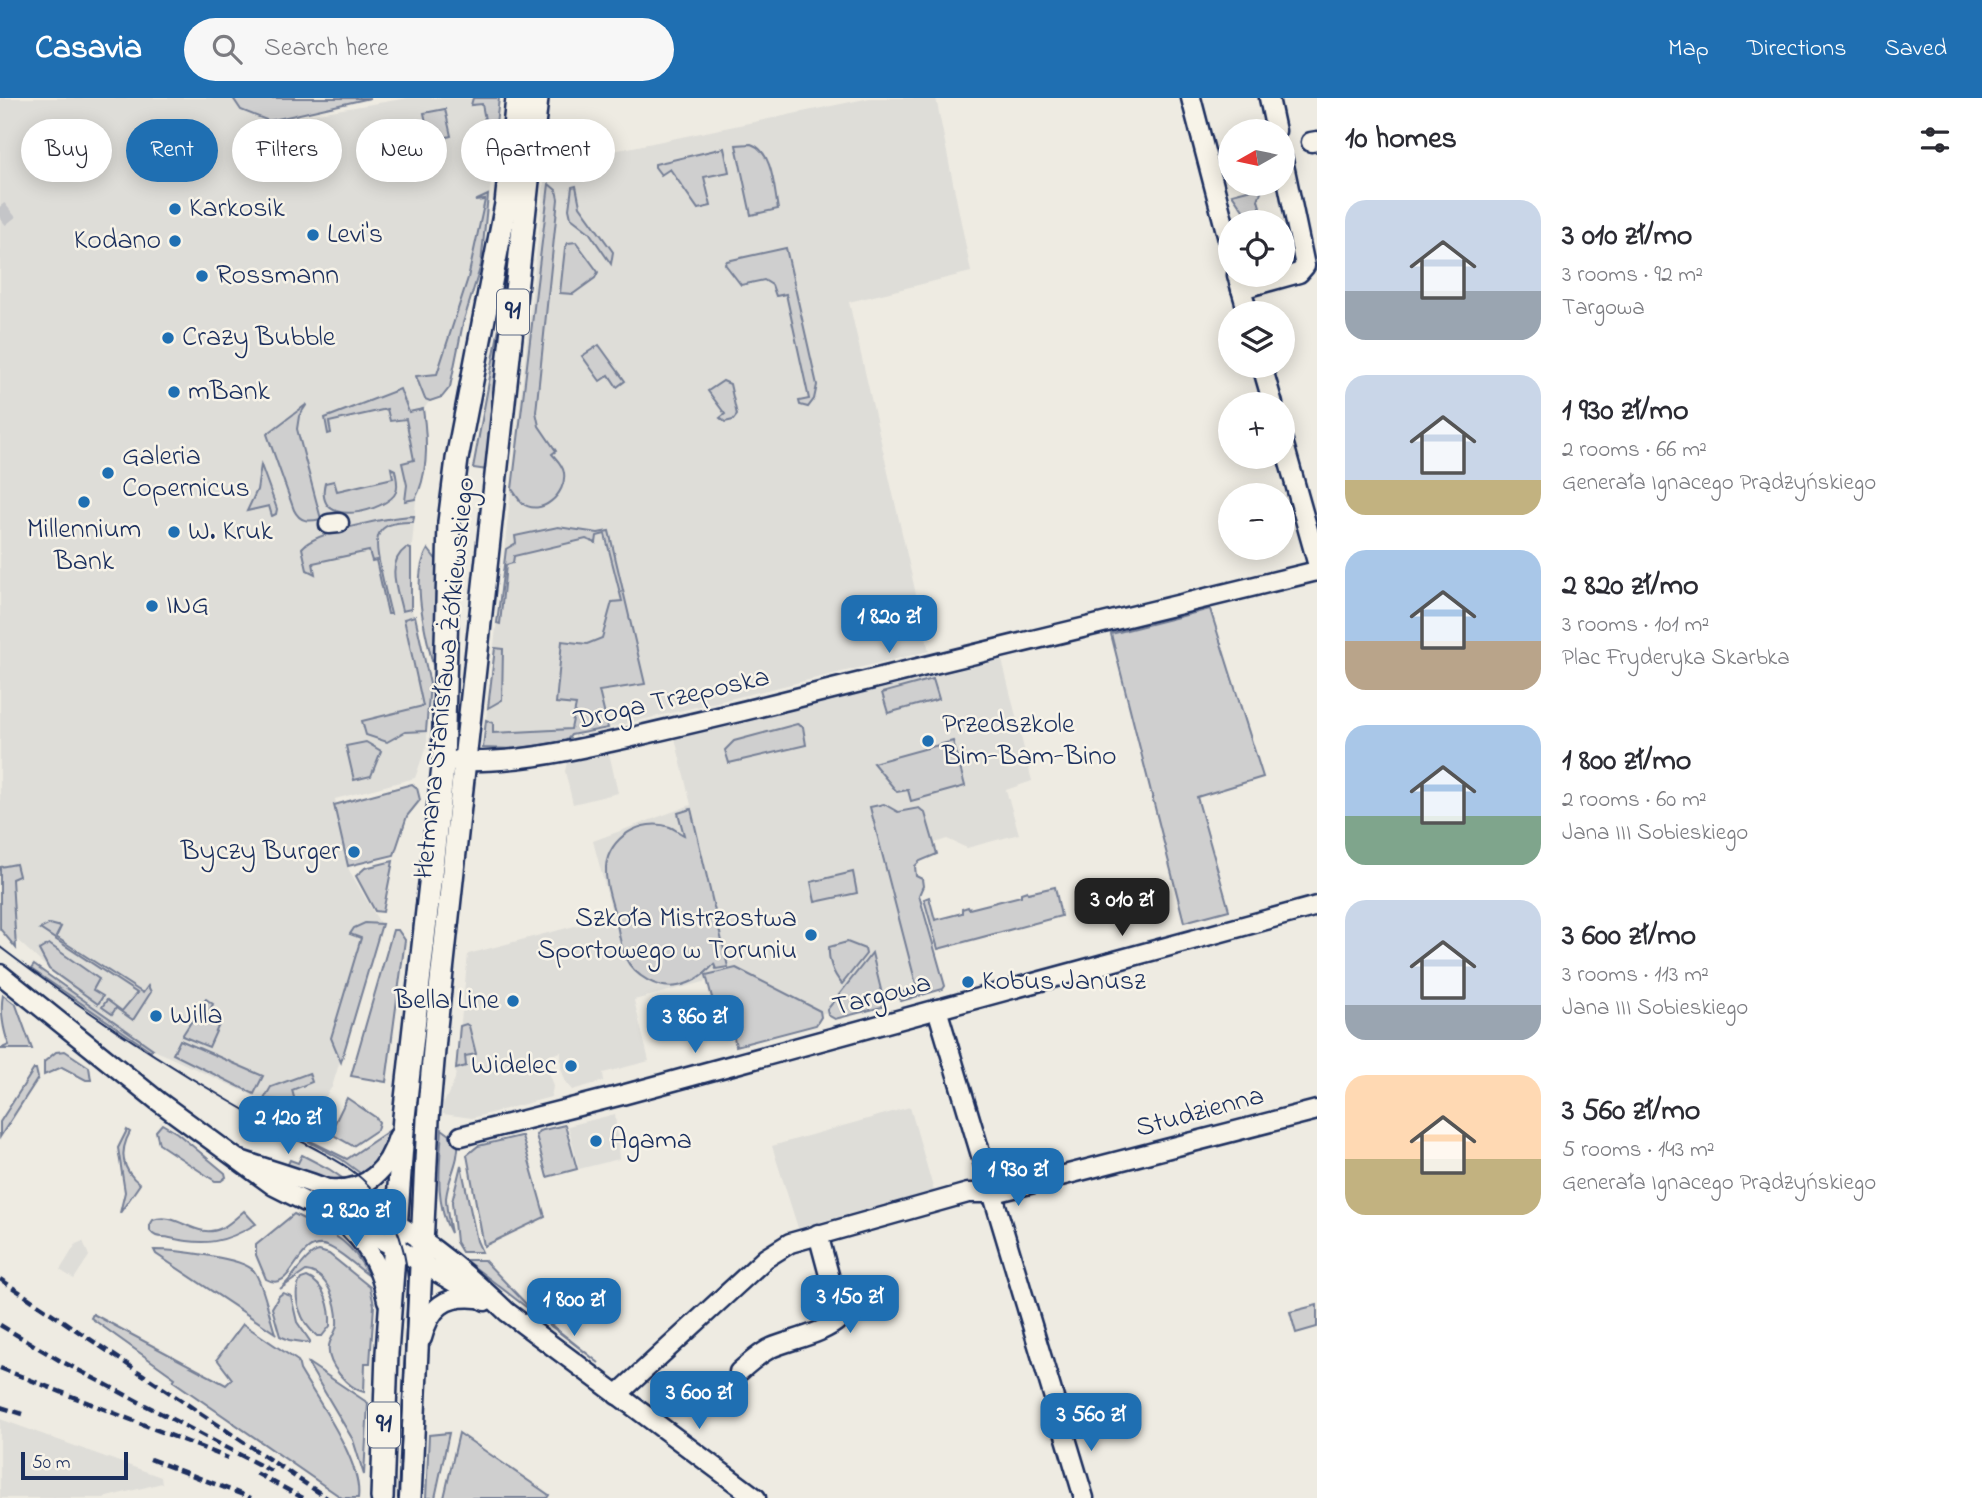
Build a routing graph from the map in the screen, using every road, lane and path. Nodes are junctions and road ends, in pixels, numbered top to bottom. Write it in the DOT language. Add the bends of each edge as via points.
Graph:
graph roads {
  1 [pos="517,98"];
  2 [pos="537,98"];
  3 [pos="1191,98"];
  4 [pos="1269,98"];
  5 [pos="1273,119"];
  6 [pos="1220,210"];
  7 [pos="1295,218"];
  8 [pos="1295,275"];
  9 [pos="1291,469"];
  10 [pos="1317,562"];
  11 [pos="1317,571"];
  12 [pos="454,761"];
  13 [pos="1317,906"];
  14 [pos="426,924"];
  15 [pos="447,928"];
  16 [pos="0,974"];
  17 [pos="937,1009"];
  18 [pos="1317,1110"];
  19 [pos="404,1117"];
  20 [pos="461,1136"];
  21 [pos="240,1160"];
  22 [pos="323,1188"];
  23 [pos="994,1193"];
  24 [pos="334,1217"];
  25 [pos="396,1224"];
  26 [pos="818,1234"];
  27 [pos="423,1240"];
  28 [pos="395,1247"];
  29 [pos="422,1265"];
  30 [pos="478,1298"];
  31 [pos="507,1312"];
  32 [pos="389,1329"];
  33 [pos="417,1354"];
  34 [pos="739,1372"];
  35 [pos="617,1395"];
  36 [pos="382,1498"];
  37 [pos="410,1498"];
  38 [pos="756,1498"];
  39 [pos="1084,1498"];
  1 -- 12 [label="main road, Hetmana Stanisława Żółkiewskiego / 91" via="504,215 449,522"];
  2 -- 12 [label="main road, Hetmana Stanisława Żółkiewskiego / 91"];
  3 -- 6 [label="street"];
  4 -- 5 [label="street"];
  7 -- 8 [label="street" via="1305,266"];
  9 -- 10 [label="street"];
  11 -- 12 [label="street, Droga Trzeposka" via="553,755"];
  12 -- 14 [label="main road, Hetmana Stanisława Żółkiewskiego / 91"];
  12 -- 15 [label="main road, Hetmana Stanisława Żółkiewskiego / 91"];
  13 -- 17 [label="street, Targowa"];
  14 -- 15 [label="street"];
  14 -- 19 [label="main road, Hetmana Stanisława Żółkiewskiego / 91"];
  15 -- 27 [label="main road, Hetmana Stanisława Żółkiewskiego / 91" via="428,1119"];
  16 -- 21 [label="street" via="158,1101"];
  17 -- 20 [label="street, Targowa"];
  17 -- 23 [label="street"];
  18 -- 23 [label="street, Studzienna"];
  19 -- 22 [label="street" via="392,1154 378,1174 354,1188"];
  19 -- 25 [label="main road, Hetmana Stanisława Żółkiewskiego"];
  21 -- 22 [label="street"];
  21 -- 24 [label="street" via="274,1186"];
  22 -- 25 [label="street"];
  23 -- 26 [label="street, Studzienna" via="968,1193"];
  23 -- 39 [label="street"];
  24 -- 28 [label="street"];
  24 -- 32 [label="street" via="372,1254 383,1282"];
  25 -- 27 [label="street"];
  25 -- 28 [label="main road, Hetmana Stanisława Żółkiewskiego"];
  26 -- 34 [label="street" via="839,1319 771,1348"];
  26 -- 35 [label="street, Studzienna" via="766,1258"];
  27 -- 29 [label="main road, Hetmana Stanisława Żółkiewskiego"];
  27 -- 31 [label="street"];
  28 -- 29 [label="street"];
  28 -- 32 [label="main road, Hetmana Stanisława Żółkiewskiego"];
  29 -- 30 [label="street"];
  29 -- 33 [label="main road, Hetmana Stanisława Żółkiewskiego"];
  30 -- 31 [label="street"];
  30 -- 33 [label="street" via="452,1300 432,1312"];
  31 -- 35 [label="street"];
  32 -- 36 [label="main road, Hetmana Stanisława Żółkiewskiego / 91"];
  33 -- 37 [label="main road, 91"];
  35 -- 38 [label="street"];
}
